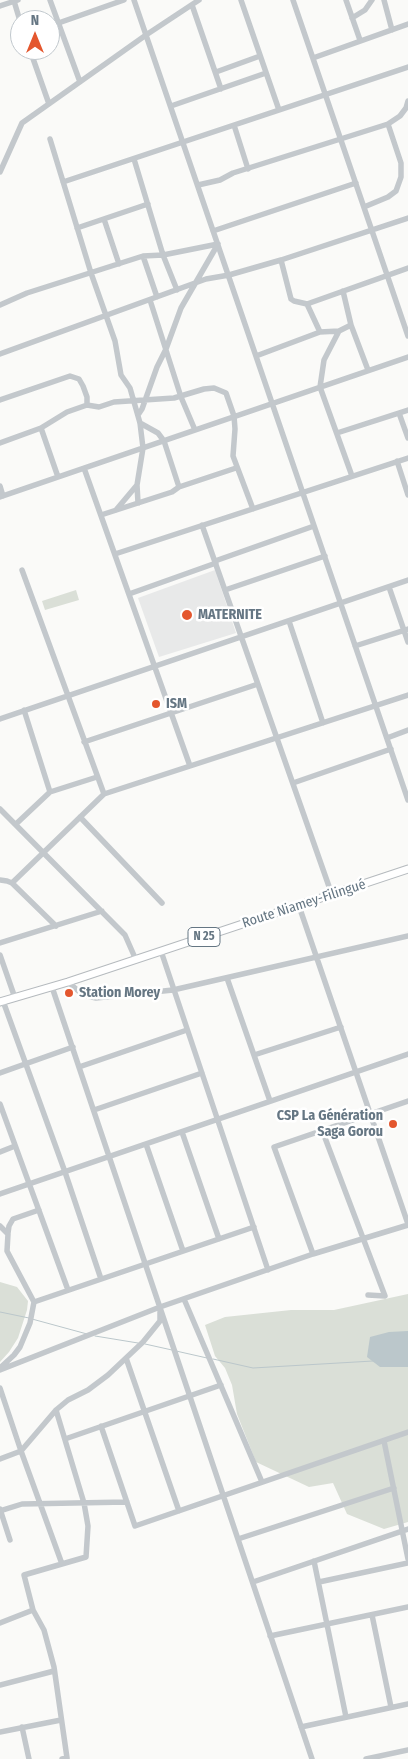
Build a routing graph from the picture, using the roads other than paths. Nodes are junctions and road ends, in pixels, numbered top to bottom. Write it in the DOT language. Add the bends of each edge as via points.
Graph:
graph roads {
  1 [pos="124,0"];
  2 [pos="134,0"];
  3 [pos="199,0"];
  4 [pos="241,0"];
  5 [pos="292,0"];
  6 [pos="346,0"];
  7 [pos="372,0"];
  8 [pos="384,0"];
  9 [pos="16,1"];
  10 [pos="192,5"];
  11 [pos="0,6"];
  12 [pos="352,18"];
  13 [pos="60,23"];
  14 [pos="408,24"];
  15 [pos="60,26"];
  16 [pos="392,30"];
  17 [pos="146,35"];
  18 [pos="360,40"];
  19 [pos="260,56"];
  20 [pos="312,58"];
  21 [pos="34,60"];
  22 [pos="408,67"];
  23 [pos="216,72"];
  24 [pos="266,73"];
  25 [pos="80,82"];
  26 [pos="222,88"];
  27 [pos="325,94"];
  28 [pos="408,101"];
  29 [pos="49,104"];
  30 [pos="171,106"];
  31 [pos="279,110"];
  32 [pos="388,124"];
  33 [pos="234,126"];
  34 [pos="50,139"];
  35 [pos="341,139"];
  36 [pos="183,143"];
  37 [pos="134,159"];
  38 [pos="248,169"];
  39 [pos="0,172"];
  40 [pos="63,182"];
  41 [pos="356,183"];
  42 [pos="198,185"];
  43 [pos="148,204"];
  44 [pos="364,207"];
  45 [pos="408,218"];
  46 [pos="104,219"];
  47 [pos="77,228"];
  48 [pos="372,230"];
  49 [pos="213,231"];
  50 [pos="218,244"];
  51 [pos="163,255"];
  52 [pos="143,256"];
  53 [pos="281,260"];
  54 [pos="119,264"];
  55 [pos="408,268"];
  56 [pos="91,273"];
  57 [pos="229,275"];
  58 [pos="388,275"];
  59 [pos="196,284"];
  60 [pos="177,290"];
  61 [pos="343,291"];
  62 [pos="157,298"];
  63 [pos="150,300"];
  64 [pos="307,304"];
  65 [pos="0,305"];
  66 [pos="107,315"];
  67 [pos="351,325"];
  68 [pos="339,331"];
  69 [pos="320,332"];
  70 [pos="408,336"];
  71 [pos="166,349"];
  72 [pos="0,354"];
  73 [pos="256,356"];
  74 [pos="408,357"];
  75 [pos="368,370"];
  76 [pos="320,387"];
  77 [pos="181,397"];
  78 [pos="0,400"];
  79 [pos="145,400"];
  80 [pos="135,401"];
  81 [pos="273,403"];
  82 [pos="87,405"];
  83 [pos="408,410"];
  84 [pos="399,413"];
  85 [pos="138,415"];
  86 [pos="234,416"];
  87 [pos="140,423"];
  88 [pos="41,428"];
  89 [pos="195,430"];
  90 [pos="337,433"];
  91 [pos="408,438"];
  92 [pos="164,440"];
  93 [pos="0,443"];
  94 [pos="143,448"];
  95 [pos="408,458"];
  96 [pos="396,462"];
  97 [pos="84,468"];
  98 [pos="236,468"];
  99 [pos="352,476"];
  100 [pos="58,477"];
  101 [pos="137,485"];
  102 [pos="0,486"];
  103 [pos="179,487"];
  104 [pos="303,492"];
  105 [pos="408,495"];
  106 [pos="2,496"];
  107 [pos="138,503"];
  108 [pos="253,509"];
  109 [pos="116,510"];
  110 [pos="101,515"];
  111 [pos="202,525"];
  112 [pos="314,526"];
  113 [pos="115,554"];
  114 [pos="325,556"];
  115 [pos="215,562"];
  116 [pos="22,570"];
  117 [pos="408,580"];
  118 [pos="389,587"];
  119 [pos="225,590"];
  120 [pos="129,594"];
  121 [pos="341,603"];
  122 [pos="289,621"];
  123 [pos="406,630"];
  124 [pos="242,637"];
  125 [pos="408,642"];
  126 [pos="355,646"];
  127 [pos="155,666"];
  128 [pos="258,684"];
  129 [pos="408,695"];
  130 [pos="68,696"];
  131 [pos="376,706"];
  132 [pos="24,710"];
  133 [pos="171,713"];
  134 [pos="0,718"];
  135 [pos="322,723"];
  136 [pos="408,730"];
  137 [pos="277,738"];
  138 [pos="386,738"];
  139 [pos="84,742"];
  140 [pos="391,750"];
  141 [pos="190,766"];
  142 [pos="97,777"];
  143 [pos="293,783"];
  144 [pos="50,792"];
  145 [pos="104,794"];
  146 [pos="408,800"];
  147 [pos="0,809"];
  148 [pos="80,817"];
  149 [pos="16,824"];
  150 [pos="43,852"];
  151 [pos="408,869"];
  152 [pos="0,880"];
  153 [pos="12,883"];
  154 [pos="332,895"];
  155 [pos="162,903"];
  156 [pos="299,906"];
  157 [pos="102,911"];
  158 [pos="56,926"];
  159 [pos="408,936"];
  160 [pos="0,944"];
  161 [pos="161,952"];
  162 [pos="0,955"];
  163 [pos="316,957"];
  164 [pos="136,960"];
  165 [pos="226,978"];
  166 [pos="68,982"];
  167 [pos="52,987"];
  168 [pos="174,990"];
  169 [pos="14,998"];
  170 [pos="2,1002"];
  171 [pos="341,1027"];
  172 [pos="187,1030"];
  173 [pos="73,1047"];
  174 [pos="408,1054"];
  175 [pos="254,1055"];
  176 [pos="26,1064"];
  177 [pos="79,1067"];
  178 [pos="356,1071"];
  179 [pos="0,1073"];
  180 [pos="202,1073"];
  181 [pos="270,1101"];
  182 [pos="408,1101"];
  183 [pos="0,1104"];
  184 [pos="94,1110"];
  185 [pos="1,1112"];
  186 [pos="369,1113"];
  187 [pos="217,1119"];
  188 [pos="322,1130"];
  189 [pos="182,1132"];
  190 [pos="146,1144"];
  191 [pos="15,1146"];
  192 [pos="0,1152"];
  193 [pos="110,1156"];
  194 [pos="65,1172"];
  195 [pos="29,1184"];
  196 [pos="0,1194"];
  197 [pos="38,1210"];
  198 [pos="408,1225"];
  199 [pos="0,1226"];
  200 [pos="254,1227"];
  201 [pos="8,1233"];
  202 [pos="363,1237"];
  203 [pos="219,1239"];
  204 [pos="183,1251"];
  205 [pos="313,1254"];
  206 [pos="146,1264"];
  207 [pos="268,1270"];
  208 [pos="101,1279"];
  209 [pos="68,1290"];
  210 [pos="368,1295"];
  211 [pos="184,1299"];
  212 [pos="34,1302"];
  213 [pos="160,1307"];
  214 [pos="126,1358"];
  215 [pos="0,1369"];
  216 [pos="221,1385"];
  217 [pos="0,1388"];
  218 [pos="190,1396"];
  219 [pos="56,1410"];
  220 [pos="145,1411"];
  221 [pos="101,1426"];
  222 [pos="408,1432"];
  223 [pos="64,1439"];
  224 [pos="384,1441"];
  225 [pos="21,1452"];
  226 [pos="0,1459"];
  227 [pos="262,1482"];
  228 [pos="394,1488"];
  229 [pos="224,1496"];
  230 [pos="127,1502"];
  231 [pos="40,1504"];
  232 [pos="84,1504"];
  233 [pos="0,1510"];
  234 [pos="180,1511"];
  235 [pos="405,1530"];
  236 [pos="238,1539"];
  237 [pos="10,1540"];
  238 [pos="408,1559"];
  239 [pos="314,1561"];
  240 [pos="408,1563"];
  241 [pos="62,1564"];
  242 [pos="252,1582"];
  243 [pos="319,1582"];
  244 [pos="408,1607"];
  245 [pos="33,1610"];
  246 [pos="372,1615"];
  247 [pos="0,1623"];
  248 [pos="327,1624"];
  249 [pos="270,1636"];
  250 [pos="54,1672"];
  251 [pos="0,1685"];
  252 [pos="408,1704"];
  253 [pos="391,1707"];
  254 [pos="346,1717"];
  255 [pos="61,1720"];
  256 [pos="301,1726"];
  257 [pos="22,1727"];
  258 [pos="0,1732"];
  259 [pos="408,1750"];
  260 [pos="29,1759"];
  261 [pos="62,1759"];
  262 [pos="312,1759"];
  263 [pos="366,1759"];
  1 -- 13 [label="street"];
  2 -- 17 [label="street"];
  3 -- 10 [label="street"];
  4 -- 19 [label="street"];
  5 -- 20 [label="street"];
  6 -- 12 [label="street"];
  7 -- 12 [label="street" via="365,10"];
  8 -- 16 [label="street"];
  9 -- 11 [label="street"];
  10 -- 17 [label="street"];
  10 -- 23 [label="street"];
  12 -- 18 [label="street"];
  14 -- 16 [label="street"];
  15 -- 25 [label="street"];
  16 -- 18 [label="street"];
  17 -- 25 [label="street"];
  17 -- 30 [label="street"];
  18 -- 20 [label="street"];
  19 -- 23 [label="street"];
  19 -- 24 [label="street"];
  20 -- 27 [label="street"];
  21 -- 29 [label="street"];
  22 -- 27 [label="street"];
  23 -- 26 [label="street"];
  24 -- 26 [label="street"];
  24 -- 31 [label="street"];
  25 -- 29 [label="street"];
  26 -- 30 [label="street"];
  27 -- 31 [label="street"];
  27 -- 35 [label="street"];
  28 -- 32 [label="street" via="400,116"];
  29 -- 39 [label="street" via="22,123"];
  30 -- 36 [label="street"];
  31 -- 33 [label="street"];
  32 -- 35 [label="street"];
  32 -- 44 [label="street" via="401,163 401,177 396,190 388,197"];
  33 -- 36 [label="street"];
  33 -- 38 [label="street"];
  34 -- 40 [label="street"];
  35 -- 38 [label="street"];
  35 -- 41 [label="street"];
  36 -- 37 [label="street"];
  36 -- 42 [label="street"];
  37 -- 40 [label="street"];
  37 -- 43 [label="street"];
  38 -- 42 [label="street"];
  40 -- 47 [label="street"];
  41 -- 44 [label="street"];
  41 -- 49 [label="street"];
  42 -- 49 [label="street"];
  43 -- 46 [label="street"];
  43 -- 51 [label="street"];
  44 -- 48 [label="street"];
  45 -- 48 [label="street"];
  46 -- 47 [label="street"];
  46 -- 54 [label="street"];
  47 -- 56 [label="street"];
  48 -- 53 [label="street"];
  48 -- 58 [label="street"];
  49 -- 50 [label="street"];
  50 -- 51 [label="street"];
  50 -- 57 [label="street"];
  50 -- 59 [label="street"];
  51 -- 52 [label="street"];
  51 -- 60 [label="street"];
  52 -- 54 [label="street"];
  52 -- 62 [label="street"];
  53 -- 57 [label="street"];
  53 -- 64 [label="street" via="291,298"];
  54 -- 56 [label="street"];
  55 -- 58 [label="street"];
  56 -- 65 [label="street"];
  56 -- 66 [label="street"];
  57 -- 59 [label="street"];
  57 -- 73 [label="street"];
  58 -- 61 [label="street"];
  58 -- 70 [label="street"];
  59 -- 60 [label="street"];
  59 -- 71 [label="street" via="181,308"];
  60 -- 62 [label="street"];
  61 -- 64 [label="street"];
  61 -- 67 [label="street"];
  62 -- 63 [label="street"];
  63 -- 66 [label="street"];
  63 -- 71 [label="street"];
  64 -- 69 [label="street"];
  66 -- 72 [label="street"];
  66 -- 80 [label="street" via="121,374"];
  67 -- 68 [label="street"];
  67 -- 75 [label="street"];
  68 -- 69 [label="street"];
  68 -- 76 [label="street" via="324,360"];
  69 -- 73 [label="street"];
  71 -- 77 [label="street"];
  71 -- 79 [label="street"];
  73 -- 81 [label="street"];
  74 -- 75 [label="street"];
  75 -- 76 [label="street"];
  76 -- 81 [label="street"];
  76 -- 90 [label="street"];
  77 -- 79 [label="street"];
  77 -- 86 [label="street" via="208,388 222,390"];
  77 -- 89 [label="street"];
  78 -- 82 [label="street" via="70,376 79,379"];
  79 -- 80 [label="street"];
  79 -- 85 [label="street"];
  80 -- 82 [label="street" via="114,402 100,407"];
  80 -- 85 [label="street"];
  81 -- 86 [label="street"];
  81 -- 104 [label="street"];
  82 -- 88 [label="street" via="66,412"];
  83 -- 84 [label="street"];
  84 -- 90 [label="street"];
  84 -- 91 [label="street"];
  85 -- 87 [label="street"];
  86 -- 89 [label="street"];
  86 -- 98 [label="street" via="232,456"];
  87 -- 92 [label="street"];
  87 -- 94 [label="street"];
  88 -- 93 [label="street"];
  88 -- 100 [label="street"];
  89 -- 92 [label="street"];
  90 -- 99 [label="street"];
  92 -- 94 [label="street"];
  92 -- 103 [label="street"];
  94 -- 97 [label="street"];
  94 -- 101 [label="street"];
  95 -- 96 [label="street"];
  96 -- 99 [label="street"];
  96 -- 105 [label="street"];
  97 -- 100 [label="street"];
  97 -- 110 [label="street"];
  98 -- 103 [label="street"];
  98 -- 108 [label="street"];
  99 -- 104 [label="street"];
  100 -- 106 [label="street"];
  101 -- 107 [label="street"];
  101 -- 109 [label="street"];
  102 -- 106 [label="street"];
  103 -- 107 [label="street"];
  104 -- 108 [label="street"];
  104 -- 112 [label="street"];
  107 -- 109 [label="street"];
  108 -- 111 [label="street"];
  109 -- 110 [label="street"];
  110 -- 113 [label="street"];
  111 -- 113 [label="street"];
  111 -- 115 [label="street"];
  112 -- 114 [label="street"];
  112 -- 115 [label="street"];
  113 -- 120 [label="street"];
  114 -- 119 [label="street"];
  114 -- 121 [label="street"];
  115 -- 119 [label="street"];
  115 -- 120 [label="street"];
  116 -- 130 [label="street"];
  117 -- 118 [label="street"];
  118 -- 121 [label="street"];
  118 -- 123 [label="street"];
  119 -- 124 [label="street"];
  120 -- 127 [label="street"];
  121 -- 122 [label="street"];
  121 -- 126 [label="street"];
  122 -- 124 [label="street"];
  122 -- 135 [label="street"];
  123 -- 125 [label="street"];
  123 -- 126 [label="street"];
  124 -- 127 [label="street"];
  124 -- 128 [label="street"];
  126 -- 131 [label="street"];
  127 -- 130 [label="street"];
  127 -- 133 [label="street"];
  128 -- 133 [label="street"];
  128 -- 137 [label="street"];
  129 -- 131 [label="street"];
  130 -- 132 [label="street"];
  130 -- 139 [label="street"];
  131 -- 135 [label="street"];
  131 -- 138 [label="street"];
  132 -- 134 [label="street"];
  132 -- 144 [label="street"];
  133 -- 139 [label="street"];
  133 -- 141 [label="street"];
  135 -- 137 [label="street"];
  136 -- 138 [label="street"];
  137 -- 141 [label="street"];
  137 -- 143 [label="street"];
  138 -- 140 [label="street"];
  139 -- 142 [label="street"];
  140 -- 143 [label="street"];
  140 -- 146 [label="street"];
  141 -- 145 [label="street"];
  142 -- 144 [label="street"];
  142 -- 145 [label="street"];
  143 -- 154 [label="street"];
  144 -- 149 [label="street"];
  145 -- 148 [label="street"];
  147 -- 149 [label="street"];
  148 -- 150 [label="street"];
  148 -- 155 [label="street"];
  149 -- 150 [label="street"];
  150 -- 153 [label="street"];
  150 -- 157 [label="street"];
  151 -- 154 [label="main road, Route Niamey-Filingué / N 25"];
  152 -- 153 [label="street"];
  153 -- 158 [label="street"];
  154 -- 156 [label="main road, Route Niamey-Filingué / N 25"];
  156 -- 161 [label="main road, Route Niamey-Filingué / N 25"];
  156 -- 163 [label="street"];
  157 -- 158 [label="street"];
  157 -- 164 [label="street" via="125,935"];
  158 -- 160 [label="street"];
  159 -- 163 [label="street"];
  161 -- 164 [label="main road, Route Niamey-Filingué / N 25"];
  161 -- 168 [label="street"];
  162 -- 169 [label="street"];
  163 -- 165 [label="street"];
  163 -- 171 [label="street"];
  164 -- 166 [label="main road, Route Niamey-Filingué / N 25"];
  165 -- 168 [label="street"];
  165 -- 175 [label="street"];
  166 -- 167 [label="main road, Route Niamey-Filingué / N 25"];
  166 -- 168 [label="street" via="83,995 96,998"];
  167 -- 169 [label="main road, Route Niamey-Filingué / N 25"];
  167 -- 173 [label="street"];
  168 -- 172 [label="street"];
  169 -- 170 [label="main road, Route Niamey-Filingué / N 25"];
  170 -- 176 [label="street"];
  171 -- 175 [label="street"];
  171 -- 178 [label="street"];
  172 -- 177 [label="street"];
  172 -- 180 [label="street"];
  173 -- 176 [label="street"];
  173 -- 177 [label="street"];
  174 -- 178 [label="street"];
  175 -- 181 [label="street"];
  176 -- 179 [label="street"];
  176 -- 194 [label="street"];
  177 -- 184 [label="street"];
  178 -- 181 [label="street"];
  178 -- 186 [label="street"];
  180 -- 184 [label="street"];
  180 -- 187 [label="street"];
  181 -- 187 [label="street"];
  182 -- 186 [label="street"];
  183 -- 185 [label="street"];
  184 -- 193 [label="street"];
  185 -- 191 [label="street"];
  186 -- 188 [label="street"];
  186 -- 198 [label="street"];
  187 -- 189 [label="street"];
  187 -- 200 [label="street"];
  188 -- 202 [label="street"];
  188 -- 205 [label="street" via="274,1147"];
  189 -- 190 [label="street"];
  189 -- 203 [label="street"];
  190 -- 193 [label="street"];
  190 -- 204 [label="street"];
  191 -- 192 [label="street"];
  191 -- 195 [label="street"];
  193 -- 194 [label="street"];
  193 -- 206 [label="street"];
  194 -- 195 [label="street"];
  194 -- 208 [label="street"];
  195 -- 196 [label="street"];
  195 -- 197 [label="street"];
  197 -- 201 [label="street" via="13,1219"];
  197 -- 209 [label="street"];
  198 -- 202 [label="street"];
  199 -- 201 [label="street"];
  200 -- 203 [label="street"];
  200 -- 207 [label="street"];
  201 -- 212 [label="street" via="7,1251"];
  202 -- 205 [label="street"];
  202 -- 210 [label="street" via="386,1296"];
  203 -- 204 [label="street"];
  204 -- 206 [label="street"];
  205 -- 207 [label="street"];
  206 -- 208 [label="street"];
  206 -- 213 [label="street"];
  207 -- 211 [label="street"];
  208 -- 209 [label="street"];
  209 -- 212 [label="street"];
  211 -- 213 [label="street"];
  211 -- 216 [label="street"];
  212 -- 215 [label="street" via="20,1347"];
  213 -- 214 [label="street" via="160,1321"];
  213 -- 215 [label="street"];
  213 -- 218 [label="street"];
  214 -- 219 [label="street" via="98,1384"];
  214 -- 220 [label="street"];
  216 -- 218 [label="street"];
  216 -- 227 [label="street"];
  217 -- 225 [label="street"];
  218 -- 220 [label="street"];
  218 -- 229 [label="street"];
  219 -- 223 [label="street"];
  219 -- 225 [label="street"];
  220 -- 221 [label="street"];
  220 -- 234 [label="street"];
  221 -- 223 [label="street"];
  221 -- 230 [label="street"];
  222 -- 224 [label="street"];
  223 -- 232 [label="street"];
  224 -- 227 [label="street"];
  224 -- 228 [label="street"];
  225 -- 226 [label="street"];
  225 -- 231 [label="street"];
  227 -- 229 [label="street"];
  228 -- 235 [label="street"];
  228 -- 236 [label="street"];
  229 -- 234 [label="street"];
  229 -- 236 [label="street"];
  230 -- 232 [label="street"];
  230 -- 234 [label="street" via="135,1526"];
  231 -- 232 [label="street"];
  231 -- 233 [label="street" via="22,1504"];
  231 -- 241 [label="street"];
  232 -- 241 [label="street" via="88,1526 86,1557"];
  233 -- 237 [label="street"];
  235 -- 238 [label="street"];
  235 -- 239 [label="street"];
  236 -- 242 [label="street"];
  239 -- 242 [label="street"];
  239 -- 243 [label="street"];
  240 -- 243 [label="street"];
  241 -- 245 [label="street" via="24,1575"];
  242 -- 249 [label="street"];
  243 -- 248 [label="street"];
  244 -- 246 [label="street"];
  245 -- 247 [label="street"];
  245 -- 250 [label="street" via="44,1630"];
  246 -- 248 [label="street"];
  246 -- 253 [label="street"];
  248 -- 249 [label="street"];
  248 -- 254 [label="street"];
  249 -- 256 [label="street"];
  250 -- 251 [label="street"];
  250 -- 255 [label="street"];
  252 -- 253 [label="street"];
  253 -- 254 [label="street"];
  254 -- 256 [label="street"];
  255 -- 257 [label="street"];
  255 -- 261 [label="street" via="67,1758"];
  256 -- 262 [label="street"];
  257 -- 258 [label="street"];
  257 -- 260 [label="street"];
  259 -- 263 [label="street"];
}
